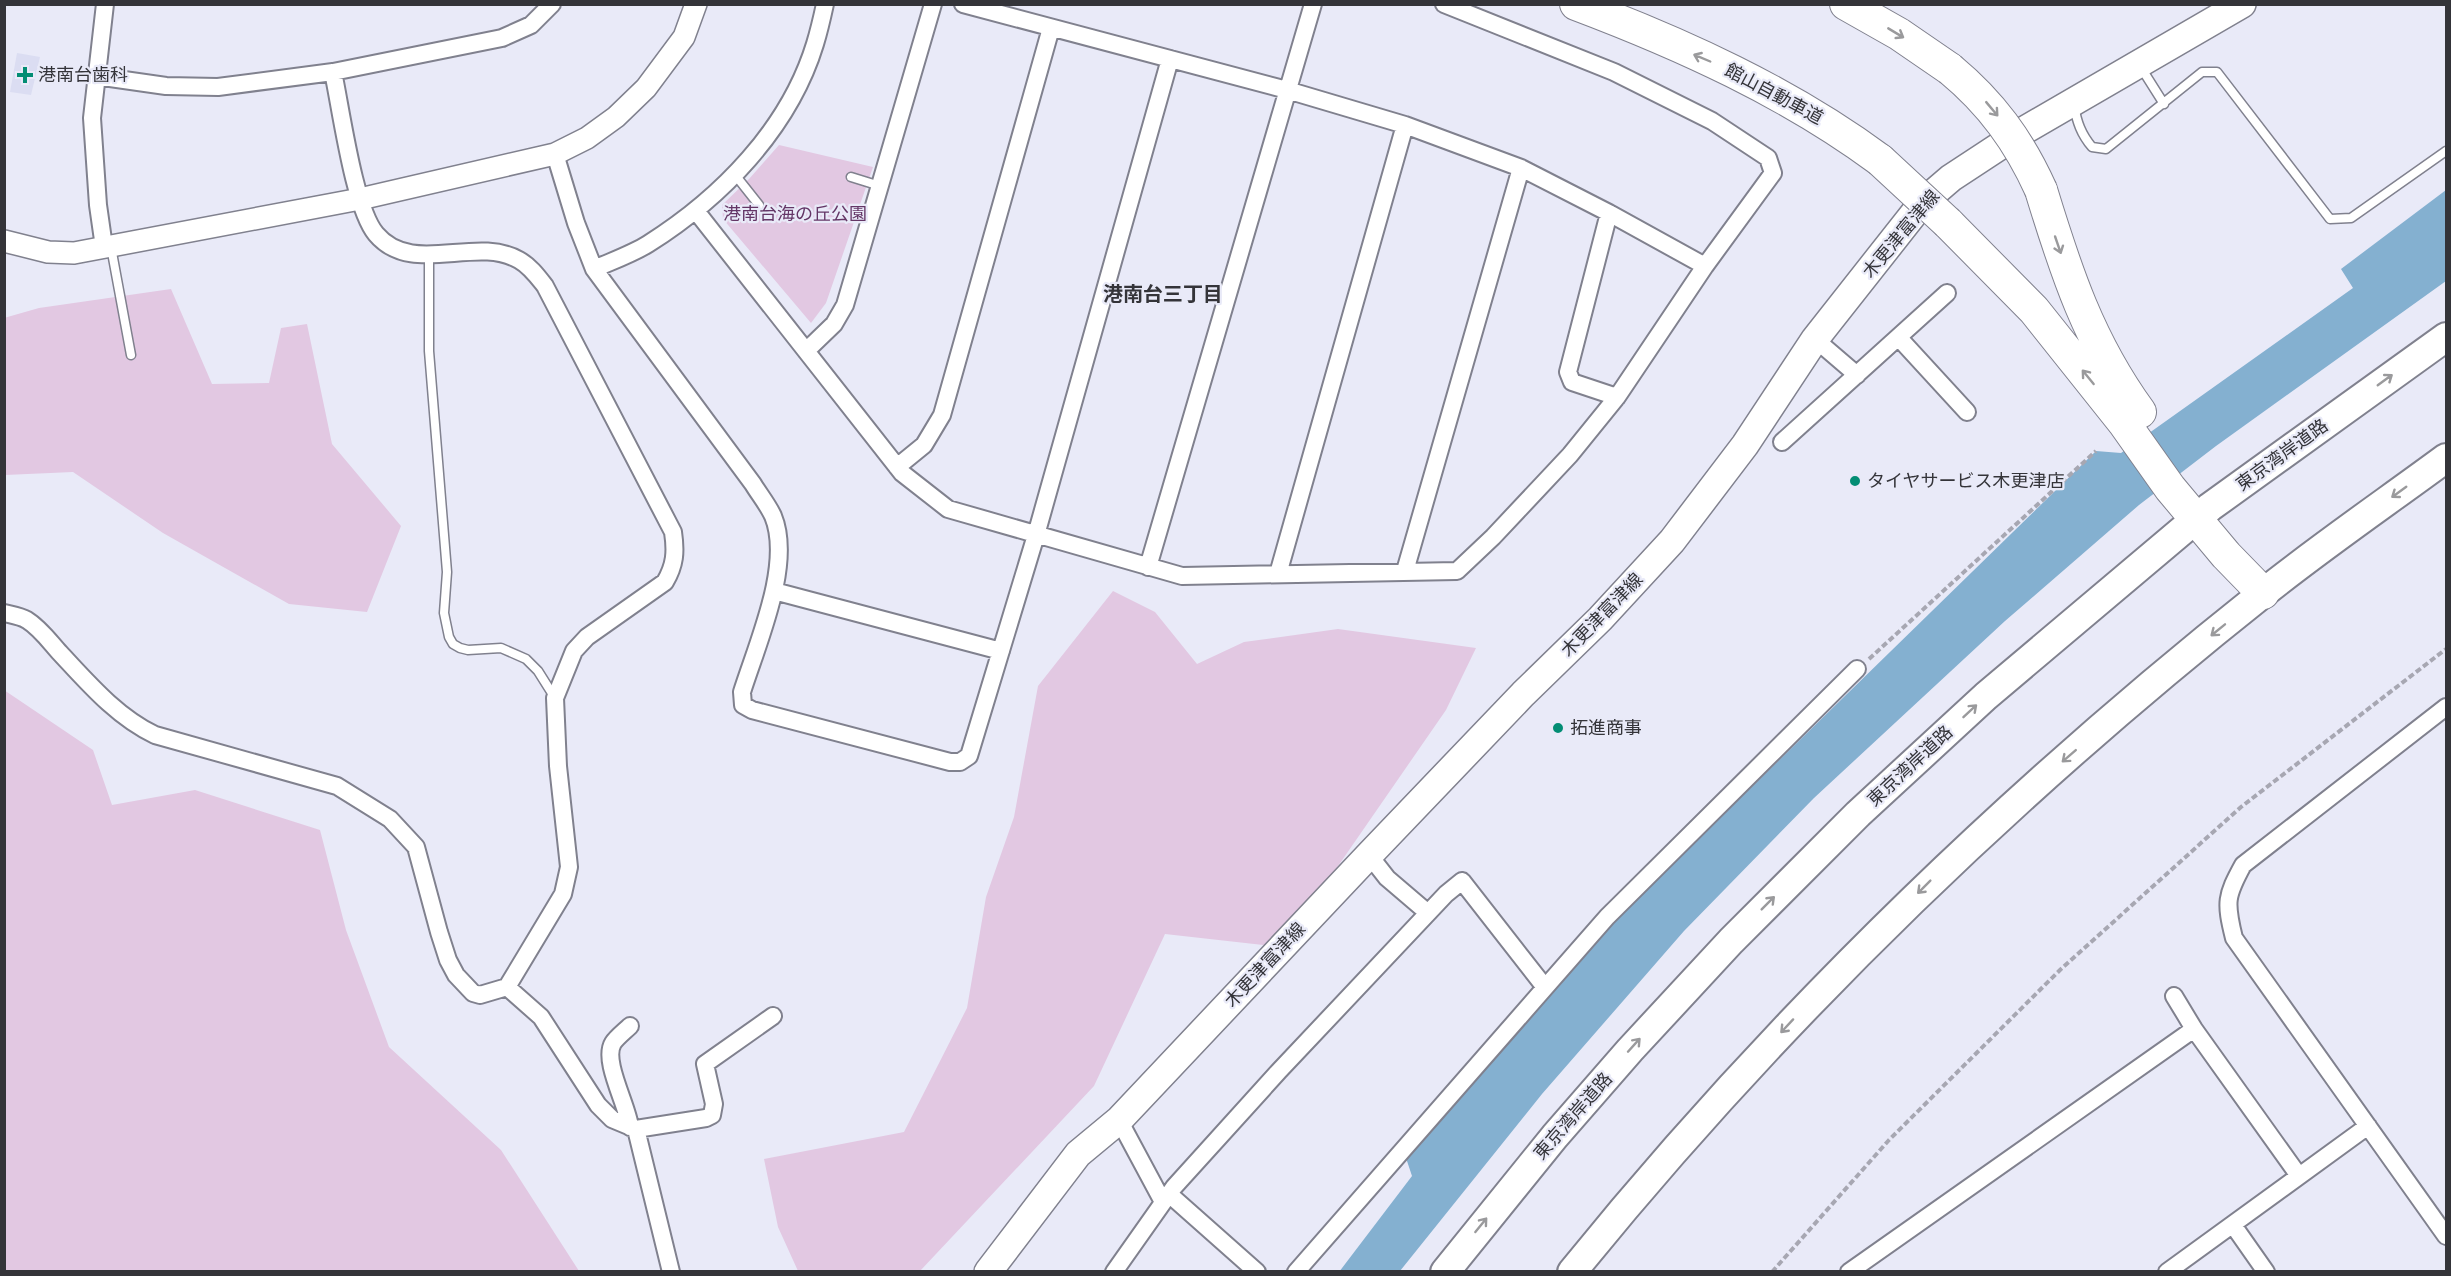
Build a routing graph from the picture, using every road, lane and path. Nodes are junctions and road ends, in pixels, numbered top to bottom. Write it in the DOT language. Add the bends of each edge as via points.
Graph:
graph roads {
  1 [pos="105,4"];
  2 [pos="552,4"];
  3 [pos="696,4"];
  4 [pos="825,4"];
  5 [pos="933,4"];
  6 [pos="963,4"];
  7 [pos="1313,4"];
  8 [pos="1444,4"];
  9 [pos="1576,4"];
  10 [pos="1845,4"];
  11 [pos="2242,4"];
  12 [pos="1051,28"];
  13 [pos="1170,59"];
  14 [pos="2139,65"];
  15 [pos="333,72"];
  16 [pos="96,76"];
  17 [pos="1287,90"];
  18 [pos="2074,102"];
  19 [pos="2164,104"];
  20 [pos="1405,125"];
  21 [pos="2446,150"];
  22 [pos="555,154"];
  23 [pos="1521,168"];
  24 [pos="736,176"];
  25 [pos="851,177"];
  26 [pos="880,186"];
  27 [pos="360,199"];
  28 [pos="759,205"];
  29 [pos="696,211"];
  30 [pos="1609,213"];
  31 [pos="4,241"];
  32 [pos="107,247"];
  33 [pos="429,254"];
  34 [pos="1705,266"];
  35 [pos="594,269"];
  36 [pos="1947,293"];
  37 [pos="1899,338"];
  38 [pos="2446,338"];
  39 [pos="1815,339"];
  40 [pos="806,351"];
  41 [pos="131,355"];
  42 [pos="1857,375"];
  43 [pos="1617,397"];
  44 [pos="1967,412"];
  45 [pos="2132,417"];
  46 [pos="1782,442"];
  47 [pos="2096,450"];
  48 [pos="2446,458"];
  49 [pos="897,467"];
  50 [pos="2203,513"];
  51 [pos="1036,535"];
  52 [pos="1148,567"];
  53 [pos="1405,571"];
  54 [pos="1278,574"];
  55 [pos="774,591"];
  56 [pos="2263,593"];
  57 [pos="4,613"];
  58 [pos="2446,649"];
  59 [pos="1001,651"];
  60 [pos="1857,669"];
  61 [pos="555,698"];
  62 [pos="2446,707"];
  63 [pos="1369,855"];
  64 [pos="1428,913"];
  65 [pos="507,987"];
  66 [pos="1544,987"];
  67 [pos="2174,996"];
  68 [pos="773,1016"];
  69 [pos="630,1026"];
  70 [pos="2194,1029"];
  71 [pos="1119,1120"];
  72 [pos="2368,1126"];
  73 [pos="633,1128"];
  74 [pos="2299,1176"];
  75 [pos="1166,1198"];
  76 [pos="2233,1225"];
  77 [pos="2446,1236"];
  78 [pos="671,1272"];
  79 [pos="988,1272"];
  80 [pos="1114,1272"];
  81 [pos="1257,1272"];
  82 [pos="1296,1272"];
  83 [pos="1445,1272"];
  84 [pos="1572,1272"];
  85 [pos="1772,1272"];
  86 [pos="1849,1272"];
  87 [pos="2167,1272"];
  88 [pos="2266,1272"];
  1 -- 16 [label="street"];
  2 -- 15 [label="street" via="531,25 502,38"];
  3 -- 22 [label="street" via="684,37 646,88 616,117"];
  4 -- 24 [label="street" via="814,46 794,91 766,138"];
  5 -- 26 [label="street"];
  6 -- 12 [label="street"];
  7 -- 17 [label="street"];
  8 -- 34 [label="street" via="1614,72 1712,121 1768,158 1773,173"];
  45 -- 9 [label="highway, 館山自動車道, one-way, bridge" via="2034,310 1880,160 1798,105 1721,66"];
  10 -- 45 [label="highway, one-way, bridge" via="1950,69 1985,101 2009,131 2041,190 2085,319 2120,385"];
  11 -- 14 [label="main road, 木更津富津線"];
  12 -- 13 [label="street"];
  12 -- 49 [label="street" via="942,415 924,444"];
  13 -- 17 [label="street"];
  13 -- 51 [label="street"];
  14 -- 18 [label="main road, 木更津富津線"];
  14 -- 19 [label="lane"];
  15 -- 16 [label="street" via="218,87 166,86"];
  15 -- 27 [label="street"];
  16 -- 32 [label="street" via="92,143"];
  17 -- 20 [label="street"];
  17 -- 52 [label="street"];
  18 -- 19 [label="lane" via="2084,139 2092,147 2106,149"];
  18 -- 39 [label="main road, 木更津富津線" via="1951,178 1923,202"];
  19 -- 21 [label="lane" via="2202,72 2221,75 2330,219 2335,220 2351,218"];
  20 -- 23 [label="street"];
  20 -- 54 [label="street"];
  22 -- 27 [label="street"];
  22 -- 35 [label="street"];
  23 -- 30 [label="street"];
  23 -- 53 [label="street"];
  24 -- 28 [label="lane"];
  24 -- 29 [label="street"];
  25 -- 26 [label="lane"];
  26 -- 40 [label="street" via="845,305 834,324"];
  27 -- 32 [label="street"];
  27 -- 33 [label="street" via="375,233 388,245 403,253"];
  29 -- 35 [label="street" via="646,245"];
  29 -- 40 [label="street"];
  30 -- 34 [label="street"];
  30 -- 43 [label="street" via="1568,372 1572,382"];
  31 -- 32 [label="street" via="48,252 74,253"];
  32 -- 41 [label="lane"];
  33 -- 61 [label="lane" via="429,351 447,572 444,613 449,638 460,648 501,648 526,659"];
  33 -- 61 [label="street" via="493,253 519,260 532,271 545,286 673,532 676,551 673,569 665,582 587,637 574,651"];
  34 -- 43 [label="street"];
  35 -- 55 [label="street" via="753,484 773,517 779,550"];
  36 -- 37 [label="street"];
  37 -- 42 [label="street"];
  37 -- 44 [label="street"];
  50 -- 38 [label="highway, 東京湾岸道路, one-way"];
  39 -- 42 [label="street"];
  39 -- 63 [label="main road, 木更津富津線" via="1745,445 1672,541"];
  40 -- 49 [label="street"];
  42 -- 46 [label="street"];
  43 -- 53 [label="street" via="1570,455 1457,571"];
  45 -- 50 [label="highway"];
  47 -- 60 [label="path"];
  48 -- 56 [label="highway, one-way"];
  49 -- 51 [label="street" via="948,509"];
  50 -- 56 [label="highway" via="2238,548"];
  83 -- 50 [label="highway, 東京湾岸道路, one-way" via="1554,1136 1784,886 1986,696"];
  51 -- 52 [label="street"];
  51 -- 59 [label="street"];
  52 -- 54 [label="street" via="1182,576"];
  53 -- 54 [label="street"];
  55 -- 59 [label="street"];
  55 -- 59 [label="street" via="742,692 742,705 774,716 960,762 969,756"];
  56 -- 84 [label="highway, one-way" via="2125,707 1936,876 1746,1070"];
  57 -- 65 [label="street" via="24,618 35,626 126,718 145,730 337,786 390,819 416,847 439,932 456,975 480,995"];
  58 -- 85 [label="path" via="2241,807 2060,970 1890,1140"];
  60 -- 66 [label="street" via="1615,909"];
  61 -- 65 [label="street" via="569,867 563,894"];
  62 -- 72 [label="street" via="2244,865 2229,891 2228,915 2234,938"];
  63 -- 64 [label="street" via="1387,878"];
  63 -- 71 [label="main road, 木更津富津線"];
  64 -- 66 [label="street" via="1462,881"];
  64 -- 75 [label="street"];
  65 -- 73 [label="street" via="541,1017 598,1105 612,1119"];
  66 -- 82 [label="street"];
  67 -- 70 [label="street"];
  68 -- 73 [label="street" via="705,1064 714,1104 712,1115"];
  69 -- 73 [label="street" via="612,1044 611,1061"];
  70 -- 74 [label="street"];
  70 -- 86 [label="street"];
  71 -- 75 [label="street"];
  71 -- 79 [label="main road, 木更津富津線" via="1078,1154"];
  72 -- 74 [label="street"];
  72 -- 77 [label="street"];
  73 -- 78 [label="street"];
  74 -- 76 [label="street"];
  75 -- 80 [label="street"];
  75 -- 81 [label="street"];
  76 -- 87 [label="street"];
  76 -- 88 [label="street"];
}
